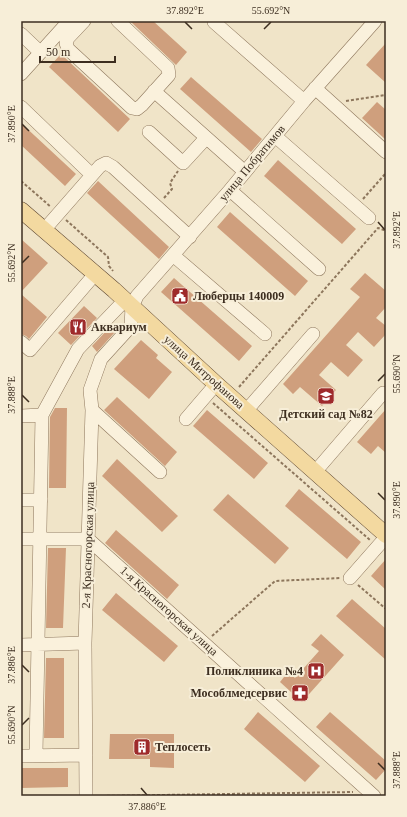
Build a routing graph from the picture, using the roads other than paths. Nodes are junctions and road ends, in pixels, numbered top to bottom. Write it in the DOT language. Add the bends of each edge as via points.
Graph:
graph roads {
  1 [pos="67,21"];
  2 [pos="84,21"];
  3 [pos="118,21"];
  4 [pos="214,21"];
  5 [pos="375,21"];
  6 [pos="21,34"];
  7 [pos="40,52"];
  8 [pos="21,74"];
  9 [pos="315,88"];
  10 [pos="154,91"];
  11 [pos="304,101"];
  12 [pos="21,107"];
  13 [pos="149,132"];
  14 [pos="275,136"];
  15 [pos="206,138"];
  16 [pos="386,152"];
  17 [pos="245,172"];
  18 [pos="92,175"];
  19 [pos="230,190"];
  20 [pos="21,210"];
  21 [pos="369,218"];
  22 [pos="44,230"];
  23 [pos="190,237"];
  24 [pos="174,256"];
  25 [pos="319,269"];
  26 [pos="95,274"];
  27 [pos="128,304"];
  28 [pos="265,334"];
  29 [pos="313,334"];
  30 [pos="21,342"];
  31 [pos="216,384"];
  32 [pos="383,393"];
  33 [pos="92,410"];
  34 [pos="246,411"];
  35 [pos="42,415"];
  36 [pos="21,416"];
  37 [pos="186,419"];
  38 [pos="160,472"];
  39 [pos="315,472"];
  40 [pos="21,500"];
  41 [pos="41,500"];
  42 [pos="21,539"];
  43 [pos="40,539"];
  44 [pos="88,539"];
  45 [pos="383,539"];
  46 [pos="350,578"];
  47 [pos="85,643"];
  48 [pos="38,644"];
  49 [pos="21,645"];
  50 [pos="86,755"];
  51 [pos="21,756"];
  52 [pos="36,756"];
  53 [pos="371,794"];
  54 [pos="86,796"];
  1 -- 7 [label="street"];
  2 -- 10 [label="street" via="68,38 68,49 132,108 136,109 142,105"];
  3 -- 10 [label="street" via="168,68 170,75"];
  4 -- 11 [label="street"];
  5 -- 9 [label="street, улица Побратимов"];
  6 -- 7 [label="street"];
  7 -- 8 [label="street"];
  9 -- 11 [label="street, улица Побратимов"];
  9 -- 16 [label="street"];
  10 -- 15 [label="street"];
  11 -- 14 [label="street, улица Побратимов"];
  12 -- 18 [label="street"];
  13 -- 15 [label="street" via="183,163"];
  14 -- 17 [label="street, улица Побратимов"];
  14 -- 21 [label="street"];
  15 -- 17 [label="street"];
  17 -- 19 [label="street, улица Побратимов"];
  18 -- 22 [label="street"];
  18 -- 23 [label="street" via="100,166 106,164 112,167"];
  19 -- 23 [label="street, улица Побратимов"];
  19 -- 25 [label="street"];
  20 -- 22 [label="main road, улица Митрофанова"];
  22 -- 26 [label="main road, улица Митрофанова"];
  23 -- 24 [label="street, улица Побратимов"];
  24 -- 27 [label="street, улица Побратимов"];
  24 -- 28 [label="street"];
  26 -- 27 [label="main road, улица Митрофанова"];
  26 -- 30 [label="street" via="30,350"];
  27 -- 31 [label="main road, улица Митрофанова"];
  27 -- 33 [label="street, 2-я Красногорская улица" via="131,326 101,359 90,390"];
  27 -- 35 [label="street" via="78,349"];
  29 -- 34 [label="street"];
  31 -- 34 [label="main road, улица Митрофанова"];
  31 -- 37 [label="street"];
  32 -- 39 [label="street"];
  33 -- 38 [label="street"];
  33 -- 44 [label="street, 2-я Красногорская улица"];
  34 -- 39 [label="main road, улица Митрофанова"];
  35 -- 36 [label="street"];
  35 -- 41 [label="street"];
  39 -- 45 [label="main road, улица Митрофанова"];
  40 -- 41 [label="street"];
  41 -- 43 [label="street"];
  42 -- 43 [label="street"];
  43 -- 44 [label="street"];
  43 -- 48 [label="street"];
  44 -- 47 [label="street, 2-я Красногорская улица"];
  44 -- 53 [label="street, 1-я Красногорская улица"];
  45 -- 46 [label="street"];
  47 -- 48 [label="street"];
  47 -- 50 [label="street, 2-я Красногорская улица"];
  48 -- 49 [label="street"];
  48 -- 52 [label="street"];
  50 -- 52 [label="street"];
  50 -- 54 [label="street, 2-я Красногорская улица"];
  51 -- 52 [label="street"];
}
